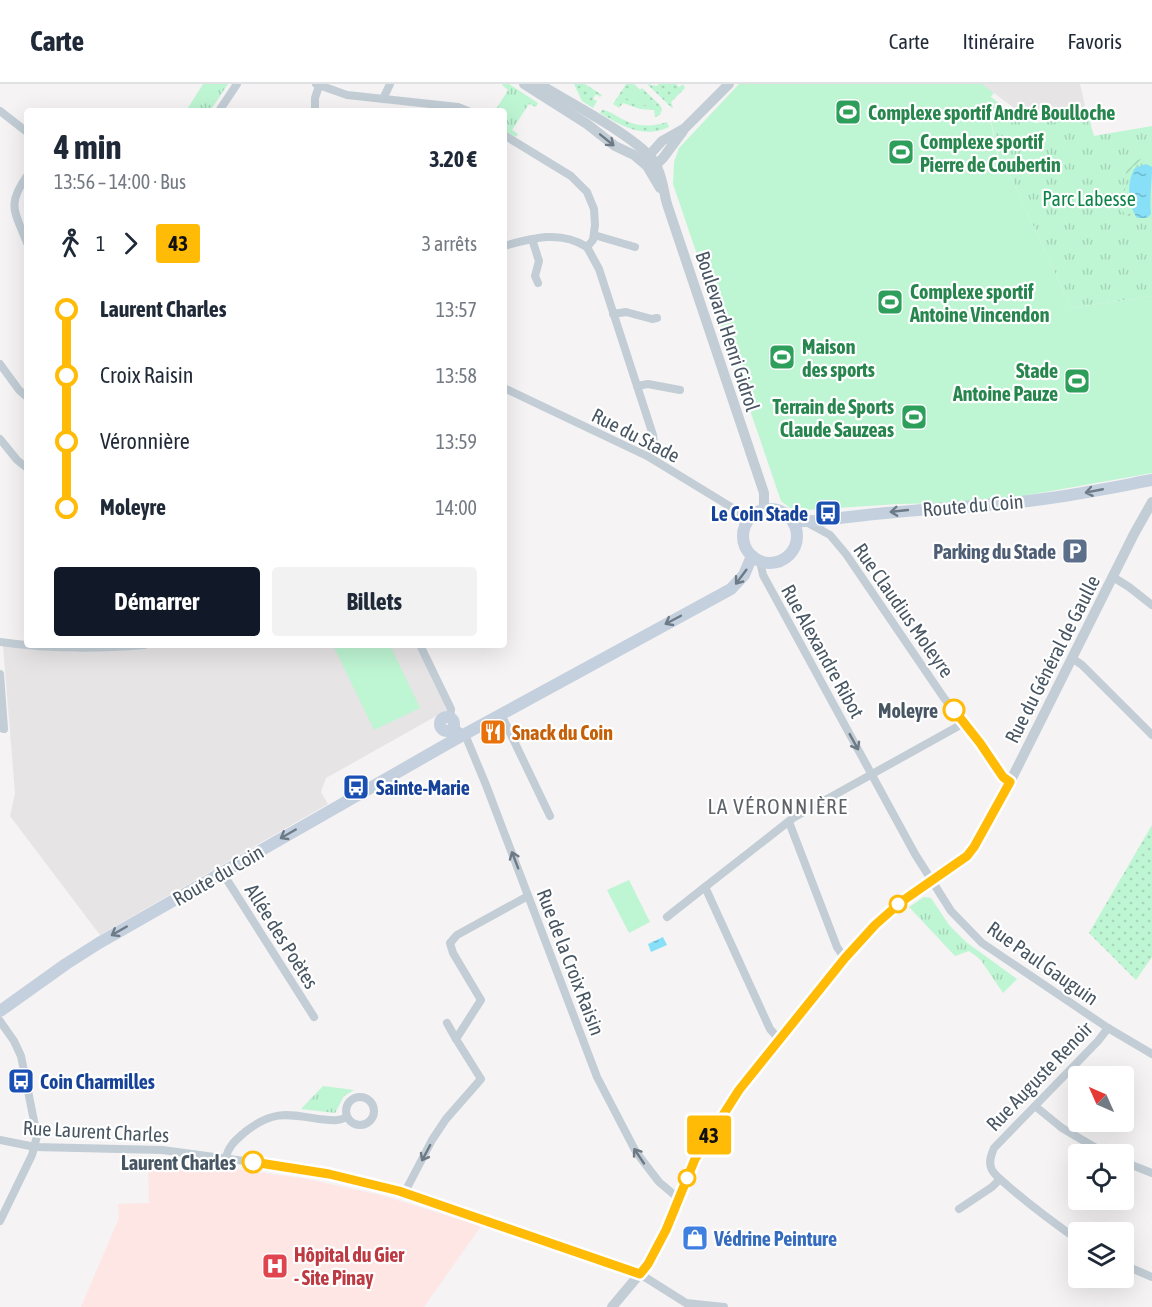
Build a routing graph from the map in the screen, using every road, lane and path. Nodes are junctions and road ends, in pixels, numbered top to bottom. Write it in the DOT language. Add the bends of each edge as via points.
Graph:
graph roads {
  1 [pos="237,84"];
  2 [pos="390,84"];
  3 [pos="524,84"];
  4 [pos="539,84"];
  5 [pos="729,84"];
  6 [pos="317,85"];
  7 [pos="383,99"];
  8 [pos="221,108"];
  9 [pos="315,108"];
  10 [pos="460,108"];
  11 [pos="0,111"];
  12 [pos="24,130"];
  13 [pos="507,137"];
  14 [pos="650,163"];
  15 [pos="24,180"];
  16 [pos="24,233"];
  17 [pos="594,235"];
  18 [pos="532,239"];
  19 [pos="507,245"];
  20 [pos="587,247"];
  21 [pos="635,247"];
  22 [pos="538,283"];
  23 [pos="614,314"];
  24 [pos="657,318"];
  25 [pos="0,364"];
  26 [pos="3,375"];
  27 [pos="24,385"];
  28 [pos="637,386"];
  29 [pos="507,389"];
  30 [pos="19,390"];
  31 [pos="680,390"];
  32 [pos="24,394"];
  33 [pos="0,439"];
  34 [pos="649,457"];
  35 [pos="24,466"];
  36 [pos="1152,480"];
  37 [pos="1152,502"];
  38 [pos="764,509"];
  39 [pos="749,518"];
  40 [pos="808,522"];
  41 [pos="794,523"];
  42 [pos="756,558"];
  43 [pos="1113,577"];
  44 [pos="1152,605"];
  45 [pos="0,642"];
  46 [pos="24,645"];
  47 [pos="63,648"];
  48 [pos="96,648"];
  49 [pos="421,648"];
  50 [pos="1072,658"];
  51 [pos="0,674"];
  52 [pos="501,714"];
  53 [pos="964,723"];
  54 [pos="450,724"];
  55 [pos="480,725"];
  56 [pos="0,728"];
  57 [pos="464,734"];
  58 [pos="1152,735"];
  59 [pos="441,747"];
  60 [pos="872,774"];
  61 [pos="1010,782"];
  62 [pos="550,816"];
  63 [pos="789,822"];
  64 [pos="222,872"];
  65 [pos="931,882"];
  66 [pos="705,887"];
  67 [pos="528,896"];
  68 [pos="667,917"];
  69 [pos="845,958"];
  70 [pos="0,1011"];
  71 [pos="314,1017"];
  72 [pos="0,1021"];
  73 [pos="447,1023"];
  74 [pos="1108,1028"];
  75 [pos="456,1039"];
  76 [pos="779,1040"];
  77 [pos="1152,1054"];
  78 [pos="1035,1106"];
  79 [pos="347,1117"];
  80 [pos="0,1140"];
  81 [pos="1089,1144"];
  82 [pos="35,1146"];
  83 [pos="226,1158"];
  84 [pos="1134,1166"];
  85 [pos="1152,1173"];
  86 [pos="1000,1179"];
  87 [pos="407,1188"];
  88 [pos="678,1198"];
  89 [pos="959,1209"];
  90 [pos="0,1221"];
  91 [pos="1068,1233"];
  92 [pos="1134,1269"];
  93 [pos="640,1274"];
  94 [pos="1152,1276"];
  95 [pos="685,1305"];
  96 [pos="612,1307"];
  97 [pos="724,1307"];
  1 -- 8 [label="street"];
  2 -- 7 [label="street"];
  3 -- 14 [label="street, one-way" via="607,141"];
  4 -- 14 [label="street" via="631,141"];
  5 -- 14 [label="street" via="685,128 662,141"];
  6 -- 7 [label="street" via="347,95"];
  6 -- 9 [label="street"];
  7 -- 10 [label="street"];
  11 -- 12 [label="street"];
  13 -- 17 [label="street" via="582,185 592,200"];
  14 -- 38 [label="street, Boulevard Henri Gidrol" via="666,199 764,494"];
  15 -- 16 [label="street" via="14,195 13,206"];
  17 -- 20 [label="street"];
  17 -- 21 [label="street"];
  18 -- 19 [label="street"];
  18 -- 20 [label="street" via="557,237"];
  18 -- 22 [label="street" via="539,261 535,276"];
  20 -- 23 [label="street"];
  23 -- 24 [label="street" via="626,312"];
  23 -- 28 [label="street"];
  25 -- 26 [label="street"];
  26 -- 30 [label="street"];
  27 -- 30 [label="street"];
  28 -- 31 [label="street" via="648,384"];
  28 -- 34 [label="street" via="654,444"];
  29 -- 34 [label="street, Rue du Stade"];
  30 -- 32 [label="street"];
  33 -- 35 [label="street"];
  34 -- 39 [label="street, Rue du Stade"];
  36 -- 40 [label="main road, Route du Coin, one-way" via="1060,497"];
  37 -- 43 [label="street, Rue du Général de Gaulle"];
  38 -- 39 [label="main road"];
  38 -- 41 [label="main road" via="780,511"];
  39 -- 42 [label="main road" via="743,537 745,546"];
  40 -- 41 [label="main road, Route du Coin"];
  40 -- 53 [label="street, Rue Claudius Moleyre" via="832,537 846,554"];
  41 -- 42 [label="main road" via="797,535 791,552 777,561"];
  42 -- 52 [label="main road, Route du Coin, one-way" via="731,588"];
  42 -- 60 [label="street, Rue Alexandre Ribot, one-way"];
  43 -- 44 [label="street"];
  43 -- 50 [label="street, Rue du Général de Gaulle"];
  45 -- 46 [label="street"];
  47 -- 48 [label="street"];
  49 -- 54 [label="street" via="451,709"];
  50 -- 58 [label="street"];
  50 -- 61 [label="street, Rue du Général de Gaulle"];
  51 -- 56 [label="street" via="4,729"];
  52 -- 55 [label="main road, Route du Coin"];
  52 -- 62 [label="street"];
  53 -- 60 [label="street"];
  53 -- 61 [label="street, Rue Claudius Moleyre"];
  54 -- 55 [label="main road"];
  54 -- 57 [label="street"];
  54 -- 59 [label="main road"];
  55 -- 57 [label="main road, Route du Coin"];
  57 -- 59 [label="main road, Route du Coin"];
  67 -- 57 [label="street, Rue de la Croix Raisin, one-way"];
  59 -- 64 [label="main road, Route du Coin, one-way"];
  60 -- 63 [label="street"];
  60 -- 65 [label="street, Rue Alexandre Ribot"];
  61 -- 65 [label="street, Rue du Général de Gaulle" via="967,856"];
  63 -- 66 [label="street"];
  63 -- 69 [label="street" via="839,952"];
  64 -- 70 [label="main road, Route du Coin, one-way" via="81,953"];
  64 -- 71 [label="street, Allée des Poètes"];
  65 -- 69 [label="street, Rue du Général de Gaulle" via="888,913"];
  65 -- 74 [label="street, Rue Paul Gauguin" via="961,923 982,943"];
  66 -- 68 [label="street"];
  66 -- 76 [label="street" via="770,1029"];
  67 -- 75 [label="street" via="457,935 450,943 481,1000"];
  88 -- 67 [label="street, Rue de la Croix Raisin, one-way" via="659,1182 636,1152 602,1086"];
  69 -- 76 [label="street, Rue du Général de Gaulle"];
  72 -- 82 [label="street" via="21,1056 36,1130"];
  73 -- 75 [label="street"];
  74 -- 77 [label="street, Rue Paul Gauguin"];
  74 -- 78 [label="street, Rue Auguste Renoir"];
  75 -- 87 [label="street, one-way" via="481,1079 446,1119"];
  76 -- 88 [label="street, Rue du Général de Gaulle" via="715,1125"];
  78 -- 81 [label="street"];
  78 -- 86 [label="street, Rue Auguste Renoir" via="994,1148 990,1163"];
  79 -- 83 [label="street" via="336,1121 285,1114 269,1116 234,1142"];
  80 -- 82 [label="street, Rue Laurent Charles"];
  82 -- 83 [label="street, Rue Laurent Charles" via="151,1149"];
  82 -- 90 [label="street"];
  83 -- 93 [label="street, Rue Laurent Charles" via="329,1174 399,1191"];
  84 -- 85 [label="street"];
  86 -- 89 [label="street"];
  86 -- 91 [label="street"];
  88 -- 93 [label="street, Rue du Général de Gaulle" via="657,1247"];
  92 -- 94 [label="street"];
  93 -- 95 [label="street, Rue Laurent Charles"];
  93 -- 96 [label="street, Rue du Général de Gaulle"];
  95 -- 97 [label="street"];
}
